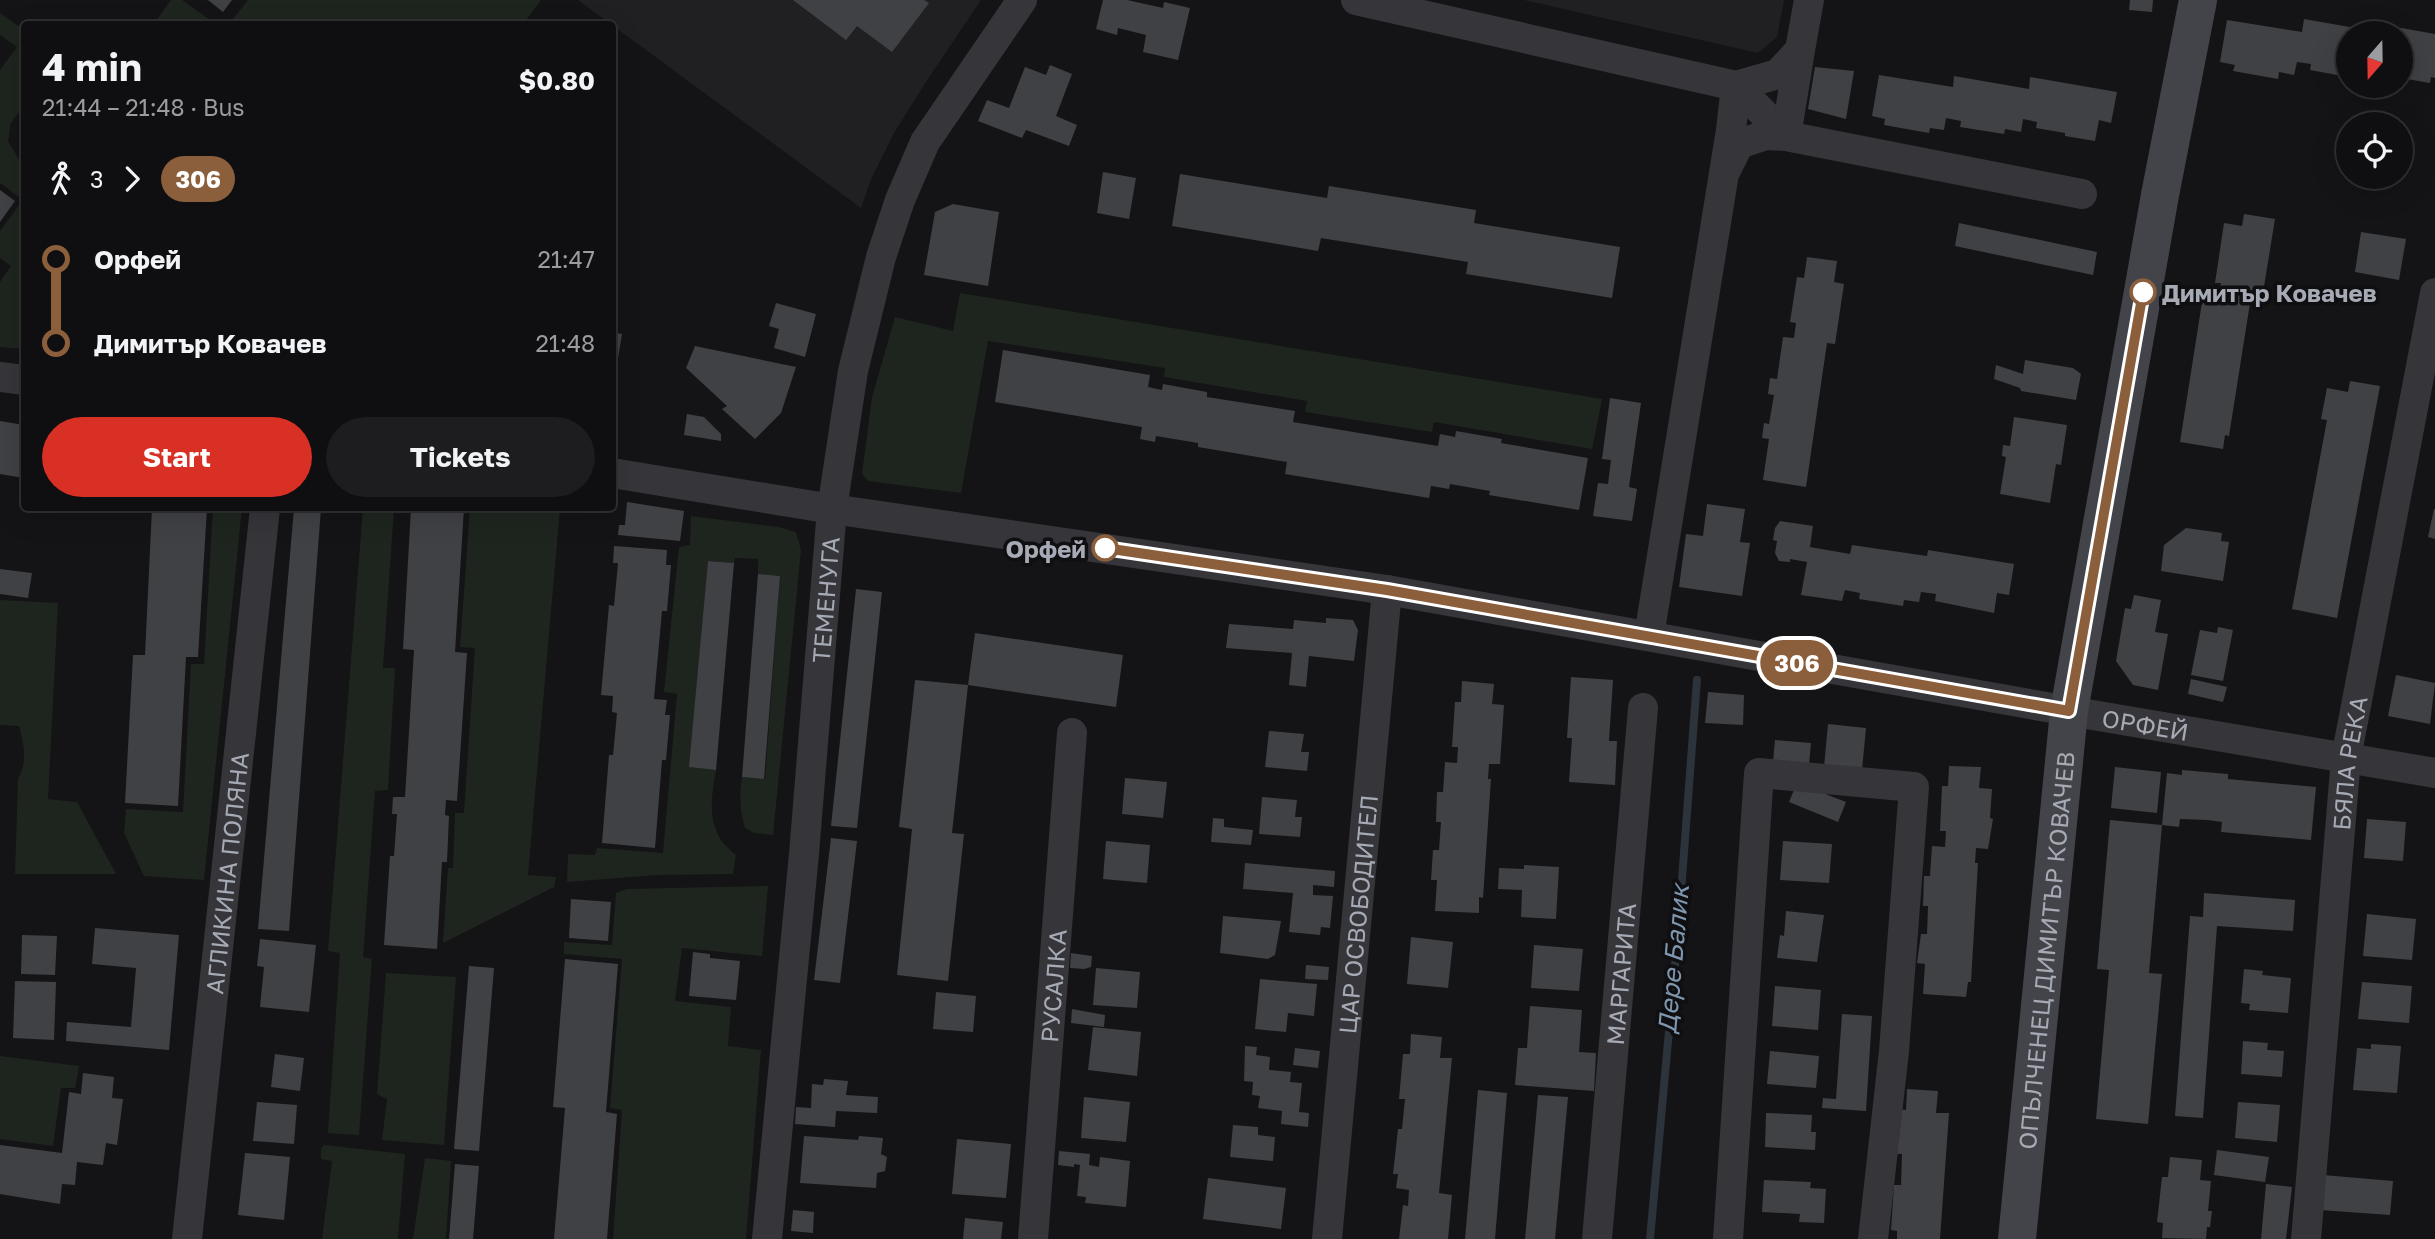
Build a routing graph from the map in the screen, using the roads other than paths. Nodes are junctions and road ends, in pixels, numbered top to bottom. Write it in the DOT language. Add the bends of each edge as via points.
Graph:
graph roads {
  1 [pos="1022,0"];
  2 [pos="1356,0"];
  3 [pos="1809,0"];
  4 [pos="2198,0"];
  5 [pos="1800,50"];
  6 [pos="1736,86"];
  7 [pos="1786,136"];
  8 [pos="1723,176"];
  9 [pos="2082,194"];
  10 [pos="2435,293"];
  11 [pos="0,377"];
  12 [pos="21,380"];
  13 [pos="616,474"];
  14 [pos="832,509"];
  15 [pos="265,511"];
  16 [pos="1387,590"];
  17 [pos="1649,636"];
  18 [pos="1643,708"];
  19 [pos="2069,711"];
  20 [pos="1072,733"];
  21 [pos="2346,758"];
  22 [pos="2435,773"];
  23 [pos="187,1239"];
  24 [pos="767,1239"];
  25 [pos="1033,1239"];
  26 [pos="1326,1239"];
  27 [pos="1597,1239"];
  28 [pos="1728,1239"];
  29 [pos="1873,1239"];
  30 [pos="2017,1239"];
  31 [pos="2306,1239"];
  1 -- 14 [label="street, ТЕМЕНУГА" via="925,142 901,200 881,257 853,371"];
  2 -- 6 [label="street"];
  3 -- 5 [label="street"];
  4 -- 19 [label="street, ОПЪЛЧЕНЕЦ ДИМИТЪР КОВАЧЕВ"];
  5 -- 6 [label="street" via="1778,74"];
  5 -- 7 [label="street"];
  6 -- 7 [label="street"];
  6 -- 8 [label="street"];
  7 -- 8 [label="street" via="1766,135 1739,144"];
  7 -- 9 [label="street"];
  8 -- 17 [label="street"];
  10 -- 21 [label="street, БЯЛА РЕКА"];
  11 -- 12 [label="street"];
  13 -- 14 [label="street, ОРФЕЙ"];
  14 -- 16 [label="street, ОРФЕЙ"];
  14 -- 24 [label="street, ТЕМЕНУГА"];
  15 -- 23 [label="street, АГЛИКИНА ПОЛЯНА"];
  16 -- 17 [label="street, ОРФЕЙ"];
  16 -- 26 [label="street, ЦАР ОСВОБОДИТЕЛ"];
  17 -- 19 [label="street, ОРФЕЙ"];
  18 -- 27 [label="street, МАРГАРИТА"];
  19 -- 21 [label="street, ОРФЕЙ"];
  19 -- 30 [label="street, ОПЪЛЧЕНЕЦ ДИМИТЪР КОВАЧЕВ"];
  20 -- 25 [label="street, РУСАЛКА"];
  21 -- 22 [label="street, ОРФЕЙ"];
  21 -- 31 [label="street, БЯЛА РЕКА"];
  28 -- 29 [label="street" via="1759,773 1914,787 1894,1051"];
}
